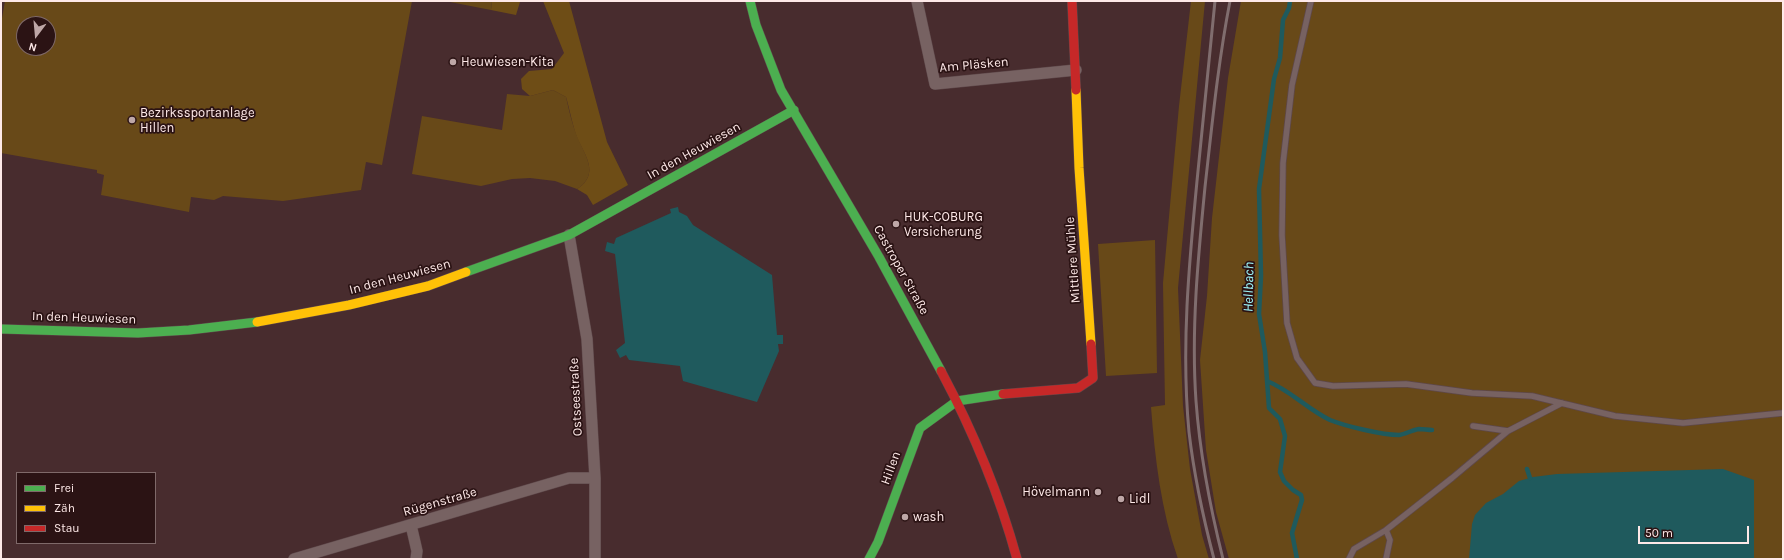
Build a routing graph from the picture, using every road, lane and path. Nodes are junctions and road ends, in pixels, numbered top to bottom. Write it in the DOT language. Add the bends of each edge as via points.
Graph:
graph roads {
  1 [pos="750,1"];
  2 [pos="917,1"];
  3 [pos="1072,1"];
  4 [pos="1312,1"];
  5 [pos="1076,70"];
  6 [pos="794,110"];
  7 [pos="569,235"];
  8 [pos="1,329"];
  9 [pos="957,401"];
  10 [pos="1562,403"];
  11 [pos="1783,413"];
  12 [pos="1473,426"];
  13 [pos="1508,431"];
  14 [pos="595,478"];
  15 [pos="411,525"];
  16 [pos="1386,530"];
  17 [pos="294,559"];
  18 [pos="416,559"];
  19 [pos="595,559"];
  20 [pos="869,559"];
  21 [pos="1017,559"];
  22 [pos="1349,559"];
  23 [pos="1386,559"];
  1 -- 6 [label="street, Castroper Straße" via="756,25 781,90"];
  2 -- 5 [label="street, Am Pläsken" via="935,84"];
  3 -- 5 [label="street, Mittlere Mühle"];
  4 -- 10 [label="lane" via="1292,85 1283,163 1282,235 1287,323 1297,358 1315,383 1333,386 1406,384 1472,393 1532,396"];
  5 -- 9 [label="street, Mittlere Mühle" via="1079,168 1093,378 1078,388 1018,392"];
  6 -- 7 [label="street, In den Heuwiesen"];
  6 -- 9 [label="street, Castroper Straße" via="880,257"];
  7 -- 8 [label="street, In den Heuwiesen" via="428,286 269,321 138,333"];
  7 -- 14 [label="street, Ostseestraße" via="587,339"];
  9 -- 20 [label="street, Hillen" via="920,428 878,542"];
  9 -- 21 [label="street, Castroper Straße" via="986,464"];
  10 -- 11 [label="lane" via="1615,416 1683,423"];
  10 -- 13 [label="lane"];
  12 -- 13 [label="lane"];
  13 -- 16 [label="lane"];
  14 -- 15 [label="street, Rügenstraße" via="569,478"];
  14 -- 19 [label="street, Ostseestraße"];
  15 -- 17 [label="street, Rügenstraße"];
  15 -- 18 [label="street" via="417,551"];
  16 -- 22 [label="lane" via="1354,549"];
  16 -- 23 [label="lane" via="1390,540"];
}
